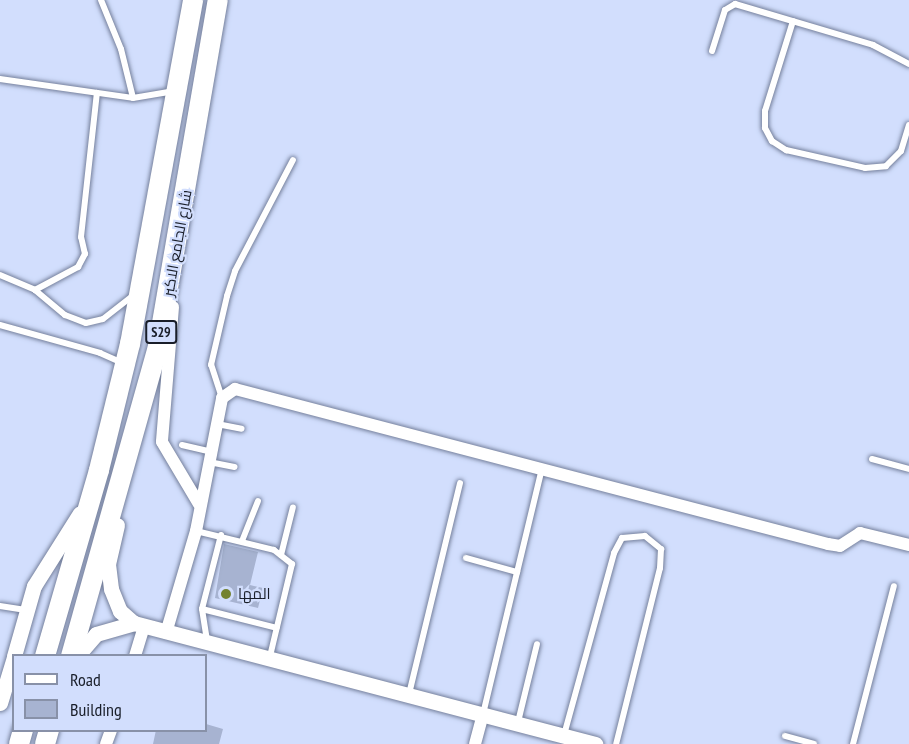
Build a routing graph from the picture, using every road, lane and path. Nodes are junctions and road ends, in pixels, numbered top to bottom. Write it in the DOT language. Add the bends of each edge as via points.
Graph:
graph roads {
  1 [pos="100,0"];
  2 [pos="193,0"];
  3 [pos="218,0"];
  4 [pos="793,21"];
  5 [pos="712,51"];
  6 [pos="909,64"];
  7 [pos="0,79"];
  8 [pos="176,90"];
  9 [pos="97,93"];
  10 [pos="133,98"];
  11 [pos="909,125"];
  12 [pos="292,160"];
  13 [pos="176,253"];
  14 [pos="0,275"];
  15 [pos="35,290"];
  16 [pos="140,290"];
  17 [pos="0,325"];
  18 [pos="125,365"];
  19 [pos="222,398"];
  20 [pos="217,424"];
  21 [pos="242,429"];
  22 [pos="182,445"];
  23 [pos="211,457"];
  24 [pos="128,459"];
  25 [pos="872,459"];
  26 [pos="235,467"];
  27 [pos="542,468"];
  28 [pos="99,470"];
  29 [pos="909,470"];
  30 [pos="460,483"];
  31 [pos="258,501"];
  32 [pos="199,504"];
  33 [pos="293,507"];
  34 [pos="196,531"];
  35 [pos="221,536"];
  36 [pos="242,541"];
  37 [pos="909,545"];
  38 [pos="281,555"];
  39 [pos="466,558"];
  40 [pos="517,572"];
  41 [pos="894,586"];
  42 [pos="0,606"];
  43 [pos="202,609"];
  44 [pos="27,610"];
  45 [pos="139,625"];
  46 [pos="277,628"];
  47 [pos="166,633"];
  48 [pos="207,642"];
  49 [pos="537,644"];
  50 [pos="15,654"];
  51 [pos="46,654"];
  52 [pos="72,654"];
  53 [pos="79,654"];
  54 [pos="135,654"];
  55 [pos="270,656"];
  56 [pos="12,663"];
  57 [pos="409,694"];
  58 [pos="0,704"];
  59 [pos="483,714"];
  60 [pos="518,723"];
  61 [pos="564,735"];
  62 [pos="785,736"];
  63 [pos="579,742"];
  64 [pos="475,744"];
  65 [pos="596,744"];
  66 [pos="615,744"];
  67 [pos="814,744"];
  68 [pos="853,744"];
  1 -- 10 [label="lane" via="121,49"];
  2 -- 8 [label="main road, شارع الجامع الاكبر / S29"];
  3 -- 13 [label="main road, شارع الجامع الاكبر / S29"];
  4 -- 5 [label="lane" via="735,4 725,10"];
  4 -- 6 [label="lane" via="873,45"];
  4 -- 11 [label="lane" via="765,111 765,128 772,141 786,150 865,168 886,166 901,151"];
  7 -- 9 [label="lane"];
  8 -- 10 [label="lane"];
  8 -- 16 [label="main road, شارع الجامع الاكبر / S29"];
  9 -- 10 [label="lane"];
  9 -- 15 [label="lane" via="81,237 85,254 78,267"];
  12 -- 19 [label="lane" via="235,271 227,296 211,365"];
  13 -- 24 [label="main road, شارع الجامع الاكبر / S29" via="158,346"];
  13 -- 32 [label="street" via="162,442"];
  14 -- 15 [label="lane"];
  15 -- 16 [label="lane" via="65,315 86,323 102,318"];
  16 -- 18 [label="main road, شارع الجامع الاكبر / S29"];
  17 -- 18 [label="lane" via="100,353"];
  18 -- 28 [label="main road, شارع الجامع الاكبر / S29"];
  19 -- 20 [label="street"];
  19 -- 27 [label="street" via="227,391 245,389"];
  20 -- 21 [label="lane"];
  20 -- 23 [label="street"];
  22 -- 23 [label="lane"];
  23 -- 26 [label="lane"];
  23 -- 32 [label="street"];
  24 -- 45 [label="street" via="126,488 108,564 111,589 120,611"];
  24 -- 52 [label="main road, شارع الجامع الاكبر / S29"];
  25 -- 29 [label="lane"];
  27 -- 37 [label="street" via="828,544 851,542 860,533"];
  27 -- 40 [label="lane"];
  28 -- 44 [label="street" via="72,528 34,586"];
  28 -- 51 [label="main road, شارع الجامع الاكبر / S29"];
  30 -- 57 [label="lane"];
  31 -- 36 [label="lane"];
  32 -- 34 [label="street"];
  33 -- 38 [label="lane"];
  34 -- 35 [label="lane"];
  34 -- 47 [label="street"];
  35 -- 36 [label="lane"];
  35 -- 43 [label="lane"];
  36 -- 38 [label="lane"];
  38 -- 46 [label="lane" via="292,564"];
  39 -- 40 [label="lane"];
  40 -- 59 [label="lane"];
  41 -- 68 [label="lane"];
  42 -- 44 [label="lane"];
  43 -- 46 [label="lane"];
  43 -- 48 [label="lane"];
  44 -- 50 [label="street"];
  45 -- 47 [label="street"];
  45 -- 53 [label="street" via="96,634"];
  45 -- 54 [label="street"];
  46 -- 55 [label="lane"];
  47 -- 48 [label="street"];
  48 -- 55 [label="street"];
  49 -- 60 [label="lane"];
  55 -- 57 [label="street"];
  56 -- 58 [label="street"];
  57 -- 59 [label="street"];
  59 -- 60 [label="street"];
  59 -- 64 [label="street"];
  60 -- 61 [label="street"];
  61 -- 63 [label="street"];
  61 -- 66 [label="lane" via="614,553 622,538 645,536 661,549 660,568"];
  62 -- 67 [label="lane"];
  63 -- 65 [label="street"];
}
